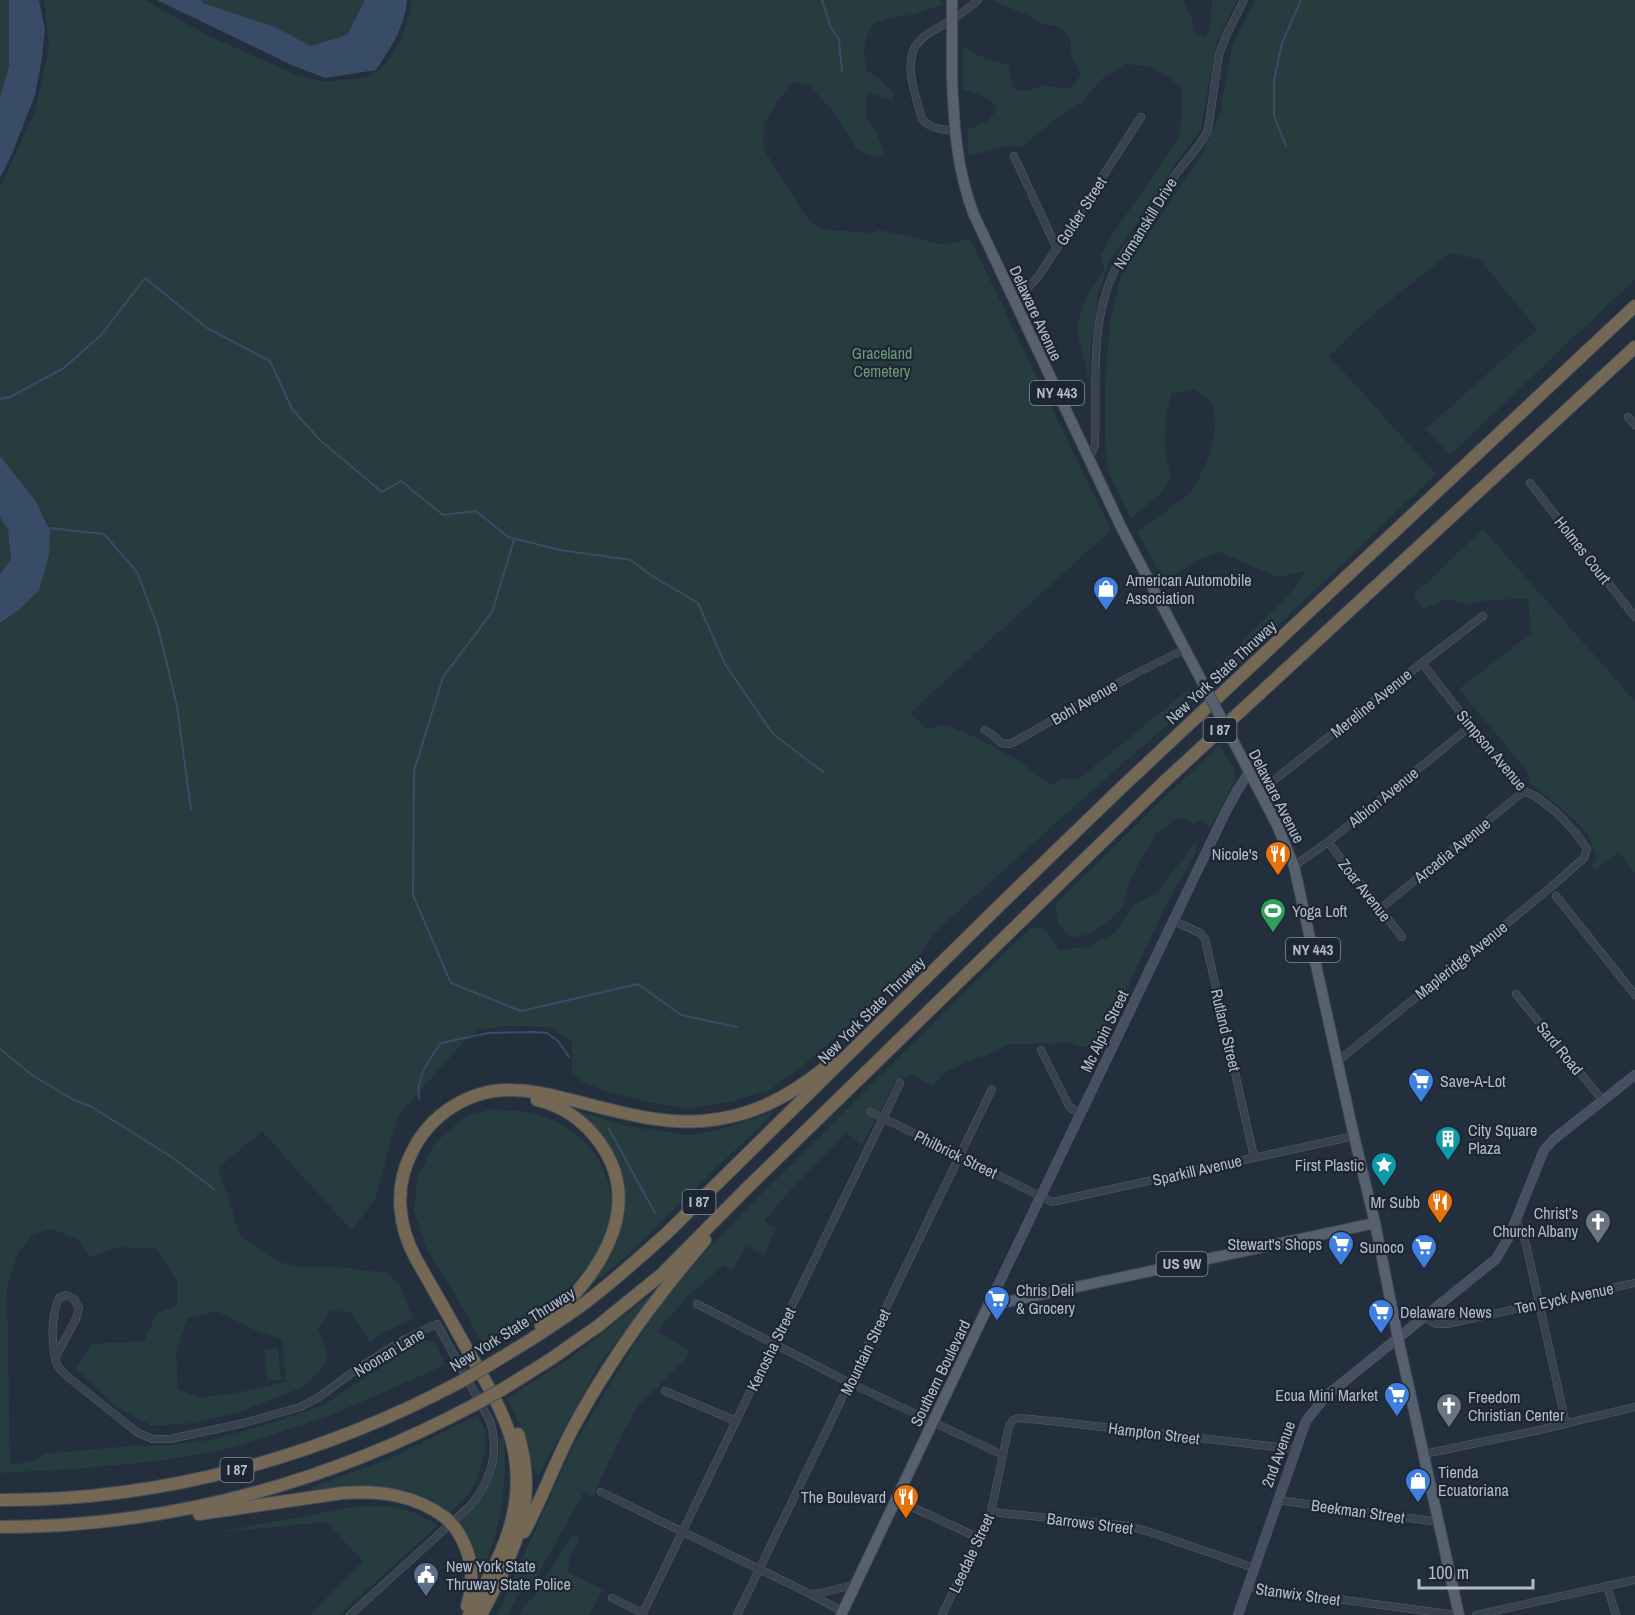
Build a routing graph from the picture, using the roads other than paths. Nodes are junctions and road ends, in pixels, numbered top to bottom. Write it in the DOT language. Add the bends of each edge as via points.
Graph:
graph roads {
  1 [pos="952,0"];
  2 [pos="978,0"];
  3 [pos="1244,0"];
  4 [pos="1141,117"];
  5 [pos="954,131"];
  6 [pos="1014,156"];
  7 [pos="1057,249"];
  8 [pos="1012,297"];
  9 [pos="1635,306"];
  10 [pos="1635,347"];
  11 [pos="1628,417"];
  12 [pos="1635,425"];
  13 [pos="1088,460"];
  14 [pos="1530,483"];
  15 [pos="1483,616"];
  16 [pos="1635,617"];
  17 [pos="1185,649"];
  18 [pos="1422,663"];
  19 [pos="1471,726"];
  20 [pos="985,730"];
  21 [pos="1249,772"];
  22 [pos="1524,791"];
  23 [pos="1259,792"];
  24 [pos="1328,842"];
  25 [pos="1584,858"];
  26 [pos="1294,866"];
  27 [pos="1556,896"];
  28 [pos="1380,909"];
  29 [pos="1174,921"];
  30 [pos="1402,937"];
  31 [pos="1516,994"];
  32 [pos="1635,995"];
  33 [pos="889,1016"];
  34 [pos="1041,1050"];
  35 [pos="1338,1061"];
  36 [pos="1635,1075"];
  37 [pos="900,1083"];
  38 [pos="992,1089"];
  39 [pos="1603,1101"];
  40 [pos="871,1112"];
  41 [pos="1081,1114"];
  42 [pos="883,1118"];
  43 [pos="814,1124"];
  44 [pos="1354,1136"];
  45 [pos="960,1156"];
  46 [pos="1254,1157"];
  47 [pos="1041,1197"];
  48 [pos="1516,1221"];
  49 [pos="1375,1223"];
  50 [pos="1635,1282"];
  51 [pos="697,1304"];
  52 [pos="989,1304"];
  53 [pos="1540,1304"];
  54 [pos="1424,1318"];
  55 [pos="1398,1338"];
  56 [pos="773,1344"];
  57 [pos="55,1359"];
  58 [pos="489,1365"];
  59 [pos="850,1383"];
  60 [pos="665,1391"];
  61 [pos="1635,1407"];
  62 [pos="1013,1420"];
  63 [pos="736,1421"];
  64 [pos="932,1423"];
  65 [pos="1566,1424"];
  66 [pos="1295,1449"];
  67 [pos="1424,1454"];
  68 [pos="1003,1455"];
  69 [pos="601,1492"];
  70 [pos="0,1500"];
  71 [pos="897,1500"];
  72 [pos="1277,1500"];
  73 [pos="991,1512"];
  74 [pos="130,1518"];
  75 [pos="1439,1522"];
  76 [pos="0,1527"];
  77 [pos="682,1533"];
  78 [pos="979,1538"];
  79 [pos="506,1565"];
  80 [pos="1254,1568"];
  81 [pos="759,1570"];
  82 [pos="1635,1580"];
  83 [pos="856,1584"];
  84 [pos="1607,1586"];
  85 [pos="1247,1587"];
  86 [pos="810,1594"];
  87 [pos="612,1598"];
  88 [pos="842,1613"];
  89 [pos="642,1614"];
  90 [pos="350,1615"];
  91 [pos="464,1615"];
  92 [pos="469,1615"];
  93 [pos="481,1615"];
  94 [pos="737,1615"];
  95 [pos="942,1615"];
  96 [pos="1238,1615"];
  97 [pos="1457,1615"];
  98 [pos="1476,1615"];
  99 [pos="1616,1615"];
  1 -- 5 [label="main road, Delaware Avenue / NY 443, bridge"];
  2 -- 5 [label="street" via="923,37 912,56 914,91 922,119 933,127"];
  3 -- 13 [label="street, Normanskill Drive" via="1219,54 1208,130 1113,274 1098,333 1095,446"];
  4 -- 7 [label="street, Golder Street"];
  5 -- 8 [label="main road, Delaware Avenue / NY 443" via="969,203"];
  6 -- 7 [label="street"];
  7 -- 8 [label="street, Golder Street" via="1032,284"];
  8 -- 13 [label="main road, Delaware Avenue / NY 443"];
  9 -- 33 [label="highway, New York State Thruway / I 87" via="1121,788"];
  10 -- 43 [label="highway, I 87" via="1164,782"];
  11 -- 12 [label="street"];
  13 -- 17 [label="main road, Delaware Avenue / NY 443"];
  14 -- 16 [label="street, Holmes Court"];
  15 -- 18 [label="street, Mereline Avenue"];
  17 -- 20 [label="street, Bohl Avenue" via="1014,742 1001,743"];
  17 -- 21 [label="main road, Delaware Avenue / NY 443, bridge"];
  18 -- 19 [label="street, Simpson Avenue"];
  18 -- 23 [label="street, Mereline Avenue"];
  19 -- 22 [label="street, Simpson Avenue"];
  19 -- 24 [label="street, Albion Avenue"];
  21 -- 23 [label="main road, Delaware Avenue / NY 443"];
  21 -- 29 [label="street, Mc Alpin Street"];
  22 -- 25 [label="street, Simpson Avenue" via="1556,811 1570,826 1587,849"];
  22 -- 28 [label="street, Arcadia Avenue"];
  23 -- 26 [label="main road, Delaware Avenue / NY 443"];
  24 -- 26 [label="street, Albion Avenue"];
  24 -- 28 [label="street, Zoar Avenue"];
  25 -- 35 [label="street, Mapleridge Avenue"];
  26 -- 35 [label="main road, Delaware Avenue / NY 443"];
  27 -- 32 [label="street"];
  28 -- 30 [label="street, Zoar Avenue"];
  29 -- 41 [label="street, Mc Alpin Street"];
  29 -- 46 [label="street, Rutland Street" via="1205,939"];
  31 -- 39 [label="street, Sard Road"];
  33 -- 58 [label="highway, New York State Thruway / I 87" via="637,1260 582,1305"];
  33 -- 92 [label="highway" via="804,1084 772,1103 741,1114 702,1121 662,1120 535,1092 503,1090 457,1104 437,1118 421,1137 408,1160 402,1184 405,1236 499,1406 516,1458 516,1490 509,1529"];
  34 -- 41 [label="street" via="1068,1104"];
  35 -- 44 [label="main road, Delaware Avenue / NY 443"];
  36 -- 39 [label="street, 2nd Avenue"];
  37 -- 42 [label="street, Kenosha Street"];
  38 -- 45 [label="street, Mountain Street"];
  39 -- 48 [label="street, 2nd Avenue" via="1544,1150"];
  40 -- 42 [label="street, Philbrick Street"];
  41 -- 47 [label="street, Mc Alpin Street"];
  42 -- 45 [label="street, Philbrick Street"];
  42 -- 56 [label="street, Kenosha Street"];
  43 -- 74 [label="highway, I 87, bridge" via="640,1293 575,1343 474,1406 392,1446 308,1478 228,1500"];
  43 -- 79 [label="highway" via="696,1251 625,1344 573,1428"];
  44 -- 46 [label="street, Sparkill Avenue"];
  44 -- 49 [label="main road, Delaware Avenue / NY 443"];
  45 -- 47 [label="street, Philbrick Street"];
  45 -- 59 [label="street, Mountain Street"];
  46 -- 47 [label="street, Sparkill Avenue" via="1052,1202"];
  47 -- 52 [label="street, Mc Alpin Street"];
  48 -- 53 [label="street" via="1526,1244"];
  48 -- 54 [label="street, 2nd Avenue" via="1496,1259"];
  49 -- 52 [label="main road, US 9W"];
  49 -- 55 [label="main road, Delaware Avenue"];
  50 -- 53 [label="street, Ten Eyck Avenue"];
  51 -- 56 [label="street"];
  52 -- 64 [label="main road, Southern Boulevard"];
  53 -- 54 [label="street, Ten Eyck Avenue" via="1447,1324"];
  53 -- 65 [label="street"];
  54 -- 55 [label="street, 2nd Avenue"];
  55 -- 66 [label="street, 2nd Avenue" via="1326,1396 1306,1421"];
  55 -- 67 [label="main road, Delaware Avenue"];
  56 -- 59 [label="street"];
  56 -- 63 [label="street, Kenosha Street"];
  57 -- 57 [label="street" via="78,1314 78,1303 66,1295 59,1298 55,1309"];
  57 -- 90 [label="street, Noonan Lane" via="64,1374 132,1429 147,1437 164,1439 300,1407 390,1348 437,1324 490,1421 495,1449 492,1468 470,1506"];
  58 -- 70 [label="highway, New York State Thruway / I 87, bridge" via="360,1429 232,1471 124,1492"];
  58 -- 79 [label="highway" via="549,1319 582,1285 609,1246 617,1213 615,1178 596,1138 562,1109 521,1097 482,1101 461,1109 441,1124 416,1161 407,1203 416,1242 507,1408 524,1453 524,1511"];
  59 -- 64 [label="street"];
  59 -- 81 [label="street, Mountain Street"];
  60 -- 63 [label="street"];
  61 -- 65 [label="street"];
  62 -- 66 [label="street, Hampton Street"];
  62 -- 68 [label="street, Leedale Street"];
  63 -- 77 [label="street, Kenosha Street"];
  64 -- 68 [label="street"];
  64 -- 71 [label="main road, Southern Boulevard"];
  65 -- 67 [label="street"];
  66 -- 72 [label="street, 2nd Avenue"];
  67 -- 75 [label="main road, Delaware Avenue"];
  68 -- 73 [label="street, Leedale Street"];
  69 -- 77 [label="street, Southern Boulevard"];
  71 -- 78 [label="street"];
  71 -- 83 [label="main road, Southern Boulevard"];
  72 -- 75 [label="street, Beekman Street"];
  72 -- 80 [label="street, 2nd Avenue"];
  73 -- 78 [label="street, Leedale Street"];
  73 -- 80 [label="street, Barrows Street" via="1129,1526"];
  74 -- 76 [label="highway, I 87"];
  74 -- 91 [label="highway, bridge" via="140,1523 366,1491 408,1498 446,1518 467,1547 473,1570"];
  75 -- 97 [label="main road, Delaware Avenue"];
  77 -- 81 [label="street, Southern Boulevard"];
  77 -- 89 [label="street, Kenosha Street"];
  78 -- 95 [label="street, Leedale Street"];
  79 -- 93 [label="highway"];
  80 -- 85 [label="street, 2nd Avenue"];
  81 -- 86 [label="street, Southern Boulevard"];
  81 -- 94 [label="street, Mountain Street"];
  82 -- 84 [label="street"];
  83 -- 86 [label="street"];
  83 -- 88 [label="main road, Southern Boulevard"];
  84 -- 98 [label="street"];
  84 -- 99 [label="street"];
  85 -- 96 [label="street, 2nd Avenue"];
  85 -- 97 [label="street, Stanwix Street"];
  86 -- 88 [label="street, Southern Boulevard"];
  87 -- 89 [label="street"];
}
